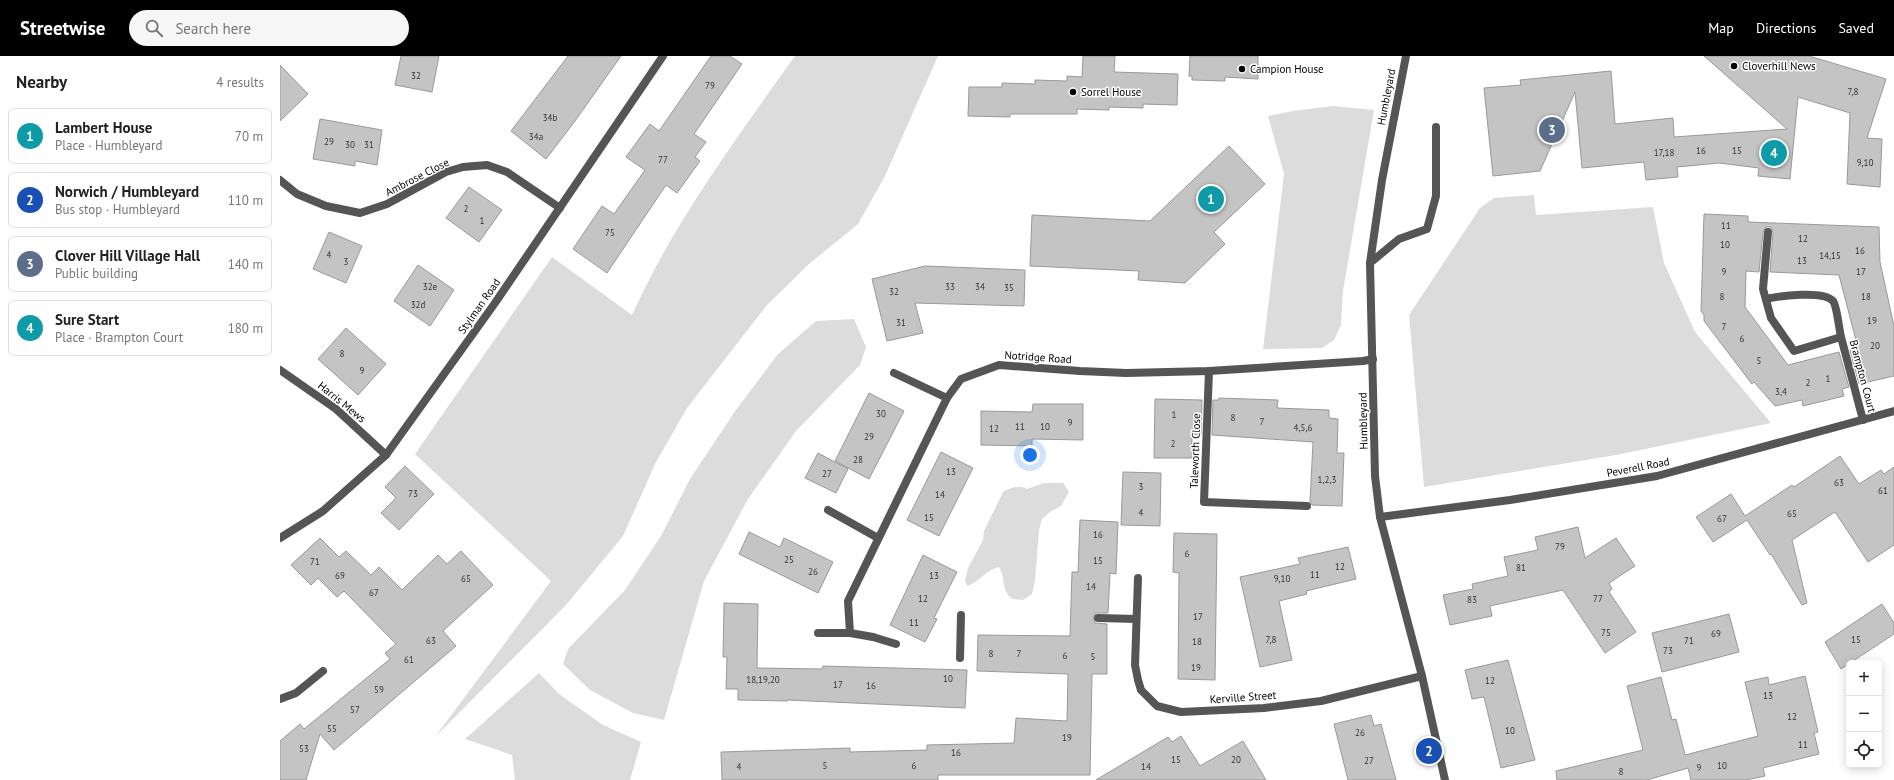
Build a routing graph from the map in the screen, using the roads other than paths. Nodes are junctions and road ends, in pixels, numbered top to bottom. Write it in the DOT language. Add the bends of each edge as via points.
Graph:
graph roads {
  1 [pos="663,56"];
  2 [pos="1406,56"];
  3 [pos="1436,127"];
  4 [pos="280,180"];
  5 [pos="560,208"];
  6 [pos="1768,232"];
  7 [pos="1370,263"];
  8 [pos="1766,300"];
  9 [pos="1841,337"];
  10 [pos="1373,359"];
  11 [pos="280,370"];
  12 [pos="1209,371"];
  13 [pos="894,373"];
  14 [pos="947,398"];
  15 [pos="1894,411"];
  16 [pos="1863,420"];
  17 [pos="386,455"];
  18 [pos="1306,506"];
  19 [pos="828,510"];
  20 [pos="1380,517"];
  21 [pos="280,538"];
  22 [pos="878,538"];
  23 [pos="1138,578"];
  24 [pos="961,615"];
  25 [pos="1098,618"];
  26 [pos="1136,619"];
  27 [pos="818,633"];
  28 [pos="850,633"];
  29 [pos="896,644"];
  30 [pos="960,658"];
  31 [pos="323,671"];
  32 [pos="1422,676"];
  33 [pos="280,699"];
  34 [pos="1445,780"];
  1 -- 5 [label="street, Stylman Road"];
  2 -- 7 [label="street, Humbleyard" via="1382,180"];
  3 -- 7 [label="street" via="1436,196 1427,229 1399,239"];
  4 -- 5 [label="street, Ambrose Close" via="297,194 326,206 360,213 387,204 446,172 487,164 507,172"];
  5 -- 17 [label="street, Stylman Road"];
  6 -- 8 [label="street, Brampton Court" via="1763,289"];
  7 -- 10 [label="street, Humbleyard"];
  8 -- 9 [label="street, Brampton Court" via="1771,318 1794,350"];
  8 -- 9 [label="street, Brampton Court" via="1782,295 1828,296 1834,302"];
  9 -- 16 [label="street, Brampton Court"];
  10 -- 12 [label="street, Notridge Road"];
  10 -- 20 [label="street, Humbleyard" via="1375,476"];
  11 -- 17 [label="street, Harris Mews" via="336,409"];
  12 -- 14 [label="street, Notridge Road" via="1118,372 999,365 961,378"];
  12 -- 18 [label="street, Taleworth Close" via="1204,502"];
  13 -- 14 [label="street"];
  14 -- 22 [label="street, Notridge Road"];
  15 -- 16 [label="street, Peverell Road"];
  16 -- 20 [label="street, Peverell Road" via="1657,476 1510,500"];
  17 -- 21 [label="street, Stylman Road" via="323,510"];
  19 -- 22 [label="street"];
  20 -- 32 [label="street, Humbleyard"];
  22 -- 28 [label="street, Notridge Road" via="848,601"];
  23 -- 26 [label="street, Kerville Street"];
  24 -- 30 [label="street"];
  25 -- 26 [label="street"];
  26 -- 32 [label="street, Kerville Street" via="1135,665 1142,690 1157,706 1181,712 1264,708 1321,701"];
  27 -- 28 [label="street"];
  28 -- 29 [label="street"];
  31 -- 33 [label="street" via="296,693"];
  32 -- 34 [label="street, Humbleyard"];
}
